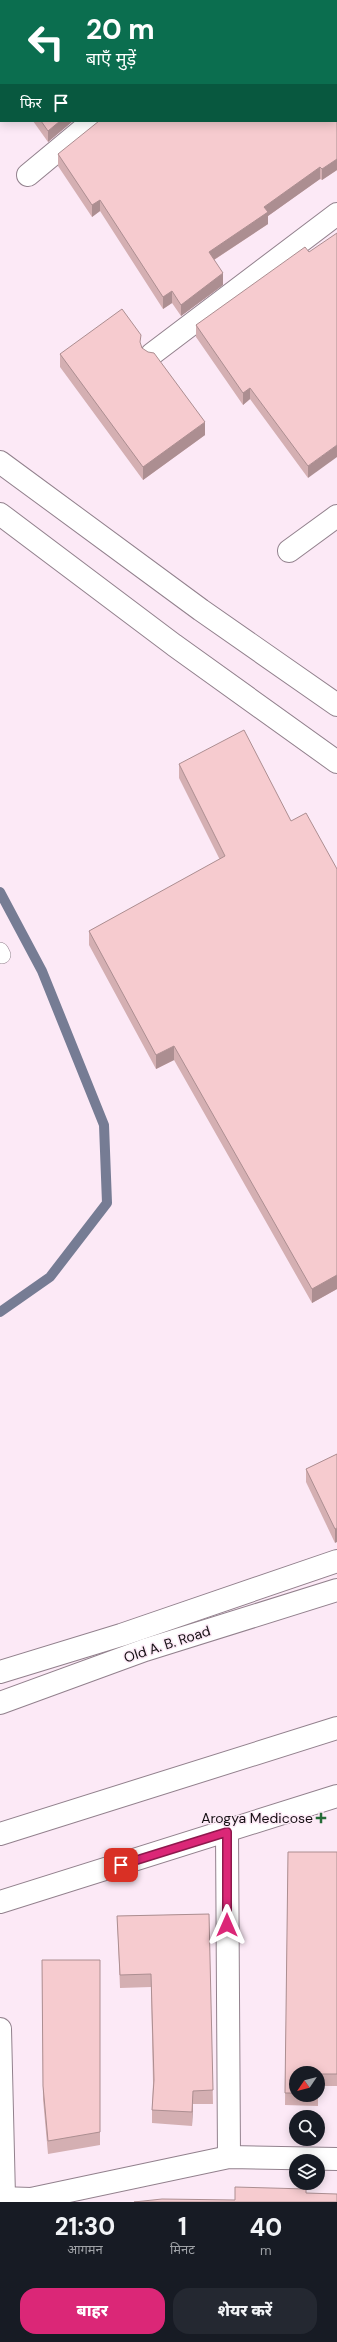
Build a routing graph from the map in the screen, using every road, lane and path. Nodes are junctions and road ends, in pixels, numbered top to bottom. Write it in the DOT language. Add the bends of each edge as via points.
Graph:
graph roads {
  1 [pos="92,122"];
  2 [pos="28,174"];
  3 [pos="337,214"];
  4 [pos="152,354"];
  5 [pos="0,462"];
  6 [pos="0,514"];
  7 [pos="337,516"];
  8 [pos="289,551"];
  9 [pos="337,705"];
  10 [pos="337,762"];
  11 [pos="337,1561"];
  12 [pos="337,1590"];
  13 [pos="0,1672"];
  14 [pos="0,1703"];
  15 [pos="337,1728"];
  16 [pos="337,1796"];
  17 [pos="227,1832"];
  18 [pos="0,1834"];
  19 [pos="0,1902"];
  20 [pos="0,2029"];
  21 [pos="228,2158"];
  22 [pos="337,2159"];
  23 [pos="2,2198"];
  24 [pos="31,2200"];
  1 -- 2 [label="street"];
  3 -- 4 [label="street"];
  5 -- 9 [label="street" via="201,610"];
  6 -- 10 [label="street" via="167,640"];
  7 -- 8 [label="street"];
  11 -- 13 [label="street" via="121,1635"];
  12 -- 14 [label="street, Old A. B. Road" via="145,1650"];
  15 -- 18 [label="street"];
  16 -- 17 [label="street"];
  17 -- 19 [label="street"];
  17 -- 21 [label="street"];
  20 -- 23 [label="street"];
  21 -- 22 [label="street"];
  21 -- 24 [label="street"];
  23 -- 24 [label="street"];
}
